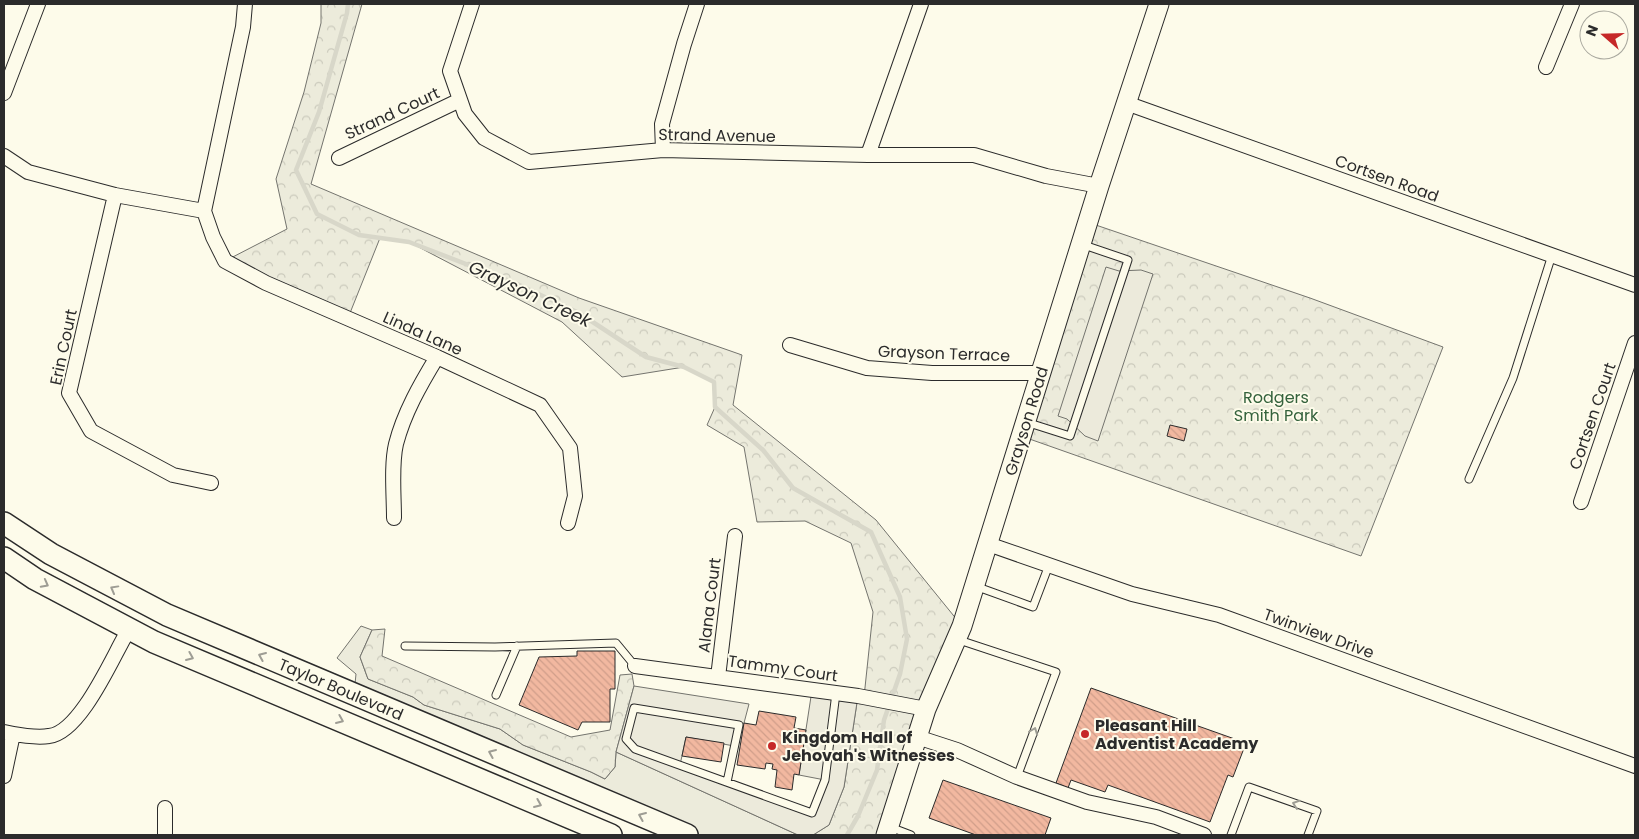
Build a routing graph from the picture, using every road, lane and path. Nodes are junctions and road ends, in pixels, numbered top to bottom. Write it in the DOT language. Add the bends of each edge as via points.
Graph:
graph roads {
  1 [pos="38,4"];
  2 [pos="245,4"];
  3 [pos="472,4"];
  4 [pos="697,4"];
  5 [pos="921,4"];
  6 [pos="1159,4"];
  7 [pos="1572,4"];
  8 [pos="1546,67"];
  9 [pos="4,93"];
  10 [pos="460,100"];
  11 [pos="1126,103"];
  12 [pos="663,150"];
  13 [pos="868,155"];
  14 [pos="4,156"];
  15 [pos="339,158"];
  16 [pos="1099,186"];
  17 [pos="115,195"];
  18 [pos="204,211"];
  19 [pos="1080,244"];
  20 [pos="1552,255"];
  21 [pos="1635,285"];
  22 [pos="1635,342"];
  23 [pos="790,345"];
  24 [pos="437,357"];
  25 [pos="1040,373"];
  26 [pos="1026,422"];
  27 [pos="1469,479"];
  28 [pos="211,483"];
  29 [pos="1581,502"];
  30 [pos="394,518"];
  31 [pos="4,523"];
  32 [pos="568,523"];
  33 [pos="735,536"];
  34 [pos="988,544"];
  35 [pos="4,558"];
  36 [pos="1049,565"];
  37 [pos="975,586"];
  38 [pos="127,628"];
  39 [pos="956,639"];
  40 [pos="405,646"];
  41 [pos="517,646"];
  42 [pos="634,666"];
  43 [pos="718,677"];
  44 [pos="836,693"];
  45 [pos="496,695"];
  46 [pos="917,707"];
  47 [pos="8,733"];
  48 [pos="918,737"];
  49 [pos="1635,766"];
  50 [pos="4,776"];
  51 [pos="1017,776"];
  52 [pos="727,782"];
  53 [pos="165,808"];
  54 [pos="888,831"];
  55 [pos="165,835"];
  56 [pos="611,835"];
  57 [pos="687,835"];
  58 [pos="911,835"];
  59 [pos="1204,835"];
  60 [pos="1231,835"];
  61 [pos="1308,835"];
  1 -- 9 [label="street"];
  2 -- 18 [label="street" via="243,27"];
  3 -- 10 [label="street, Strand Avenue" via="450,71"];
  4 -- 12 [label="street" via="662,124"];
  5 -- 13 [label="street"];
  6 -- 11 [label="street, Grayson Road"];
  7 -- 8 [label="street"];
  10 -- 12 [label="street, Strand Avenue" via="465,114 484,138 529,162"];
  10 -- 15 [label="street, Strand Court"];
  11 -- 16 [label="street, Grayson Road"];
  11 -- 20 [label="street, Cortsen Road"];
  12 -- 13 [label="street, Strand Avenue"];
  13 -- 16 [label="street, Strand Avenue" via="974,155 1046,176"];
  14 -- 17 [label="street" via="28,172"];
  16 -- 19 [label="street, Grayson Road"];
  17 -- 18 [label="street"];
  17 -- 28 [label="street, Erin Court" via="69,393 91,431 173,475"];
  18 -- 24 [label="street, Linda Lane" via="225,261 266,283"];
  19 -- 25 [label="street, Grayson Road"];
  19 -- 26 [label="lane" via="1128,260 1070,436"];
  20 -- 21 [label="street, Cortsen Road"];
  20 -- 27 [label="lane" via="1513,378"];
  22 -- 29 [label="street, Cortsen Court"];
  23 -- 25 [label="street, Grayson Terrace" via="867,368 932,373"];
  24 -- 30 [label="street" via="416,392 396,445"];
  24 -- 32 [label="street, Linda Lane" via="540,405 570,448 574,496"];
  25 -- 26 [label="street, Grayson Road"];
  26 -- 34 [label="street, Grayson Road"];
  57 -- 31 [label="main road, Taylor Boulevard, one-way" via="167,615 51,554"];
  33 -- 43 [label="street, Alana Court"];
  34 -- 36 [label="street, Twinview Drive"];
  34 -- 37 [label="street, Grayson Road"];
  35 -- 38 [label="main road, Taylor Boulevard, one-way" via="35,579"];
  36 -- 37 [label="lane" via="1033,607"];
  36 -- 49 [label="street, Twinview Drive" via="1132,594 1219,615"];
  37 -- 39 [label="street, Grayson Road"];
  38 -- 47 [label="street" via="83,710 71,725 51,736"];
  38 -- 56 [label="main road, Taylor Boulevard, one-way"];
  39 -- 46 [label="street, Grayson Road"];
  51 -- 39 [label="lane, one-way" via="1056,672"];
  40 -- 41 [label="lane"];
  41 -- 42 [label="lane" via="616,643"];
  41 -- 45 [label="lane"];
  42 -- 43 [label="street, Tammy Court"];
  43 -- 44 [label="street, Tammy Court"];
  44 -- 46 [label="street, Tammy Court"];
  44 -- 52 [label="lane" via="825,780 812,814"];
  46 -- 48 [label="street, Grayson Road"];
  47 -- 50 [label="street"];
  48 -- 51 [label="street"];
  48 -- 54 [label="street, Grayson Road"];
  51 -- 59 [label="street" via="1087,802 1156,817"];
  52 -- 52 [label="lane" via="635,749 626,739 634,708 739,725"];
  53 -- 55 [label="street"];
  54 -- 58 [label="lane"];
  61 -- 60 [label="lane, one-way" via="1317,811 1249,787"];
}
